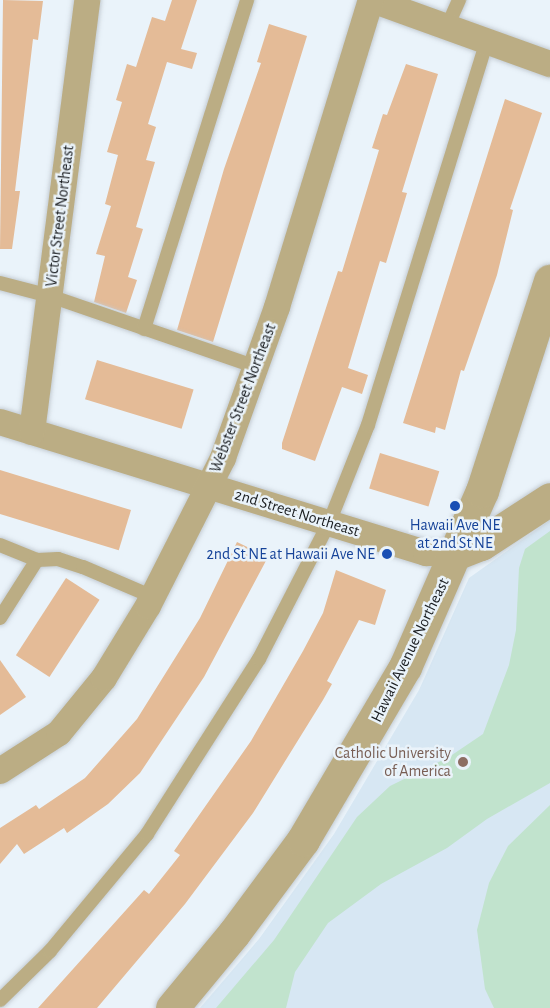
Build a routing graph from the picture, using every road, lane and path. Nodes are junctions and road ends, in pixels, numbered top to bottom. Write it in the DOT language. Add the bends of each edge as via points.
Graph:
graph roads {
  1 [pos="87,0"];
  2 [pos="247,0"];
  3 [pos="372,0"];
  4 [pos="459,0"];
  5 [pos="447,27"];
  6 [pos="487,41"];
  7 [pos="550,64"];
  8 [pos="550,281"];
  9 [pos="0,283"];
  10 [pos="50,296"];
  11 [pos="144,328"];
  12 [pos="256,368"];
  13 [pos="0,422"];
  14 [pos="32,432"];
  15 [pos="209,486"];
  16 [pos="550,499"];
  17 [pos="329,523"];
  18 [pos="0,545"];
  19 [pos="457,553"];
  20 [pos="37,560"];
  21 [pos="153,597"];
  22 [pos="0,618"];
  23 [pos="0,771"];
  24 [pos="0,1000"];
  25 [pos="172,1008"];
  1 -- 10 [label="street, Victor Street Northeast"];
  2 -- 11 [label="lane"];
  3 -- 5 [label="street"];
  3 -- 12 [label="street, Webster Street Northeast"];
  4 -- 5 [label="lane"];
  5 -- 6 [label="street"];
  6 -- 7 [label="street"];
  6 -- 17 [label="lane" via="368,425"];
  8 -- 19 [label="street, Hawaii Avenue Northeast" via="494,458"];
  9 -- 10 [label="lane"];
  10 -- 11 [label="lane"];
  10 -- 14 [label="street, Victor Street Northeast"];
  11 -- 12 [label="lane"];
  12 -- 15 [label="street, Webster Street Northeast"];
  13 -- 14 [label="street, 2nd Street Northeast"];
  14 -- 15 [label="street, 2nd Street Northeast"];
  15 -- 17 [label="street, 2nd Street Northeast"];
  15 -- 21 [label="street, Webster Street Northeast"];
  16 -- 19 [label="street" via="481,544"];
  17 -- 19 [label="street, 2nd Street Northeast" via="426,553"];
  17 -- 24 [label="lane" via="259,659 147,834 50,951"];
  18 -- 20 [label="lane"];
  19 -- 25 [label="street, Hawaii Avenue Northeast" via="405,667 335,788 270,885"];
  20 -- 21 [label="lane" via="58,559"];
  20 -- 22 [label="lane"];
  21 -- 23 [label="street, Webster Street Northeast" via="109,670 70,723 36,751"];
}
